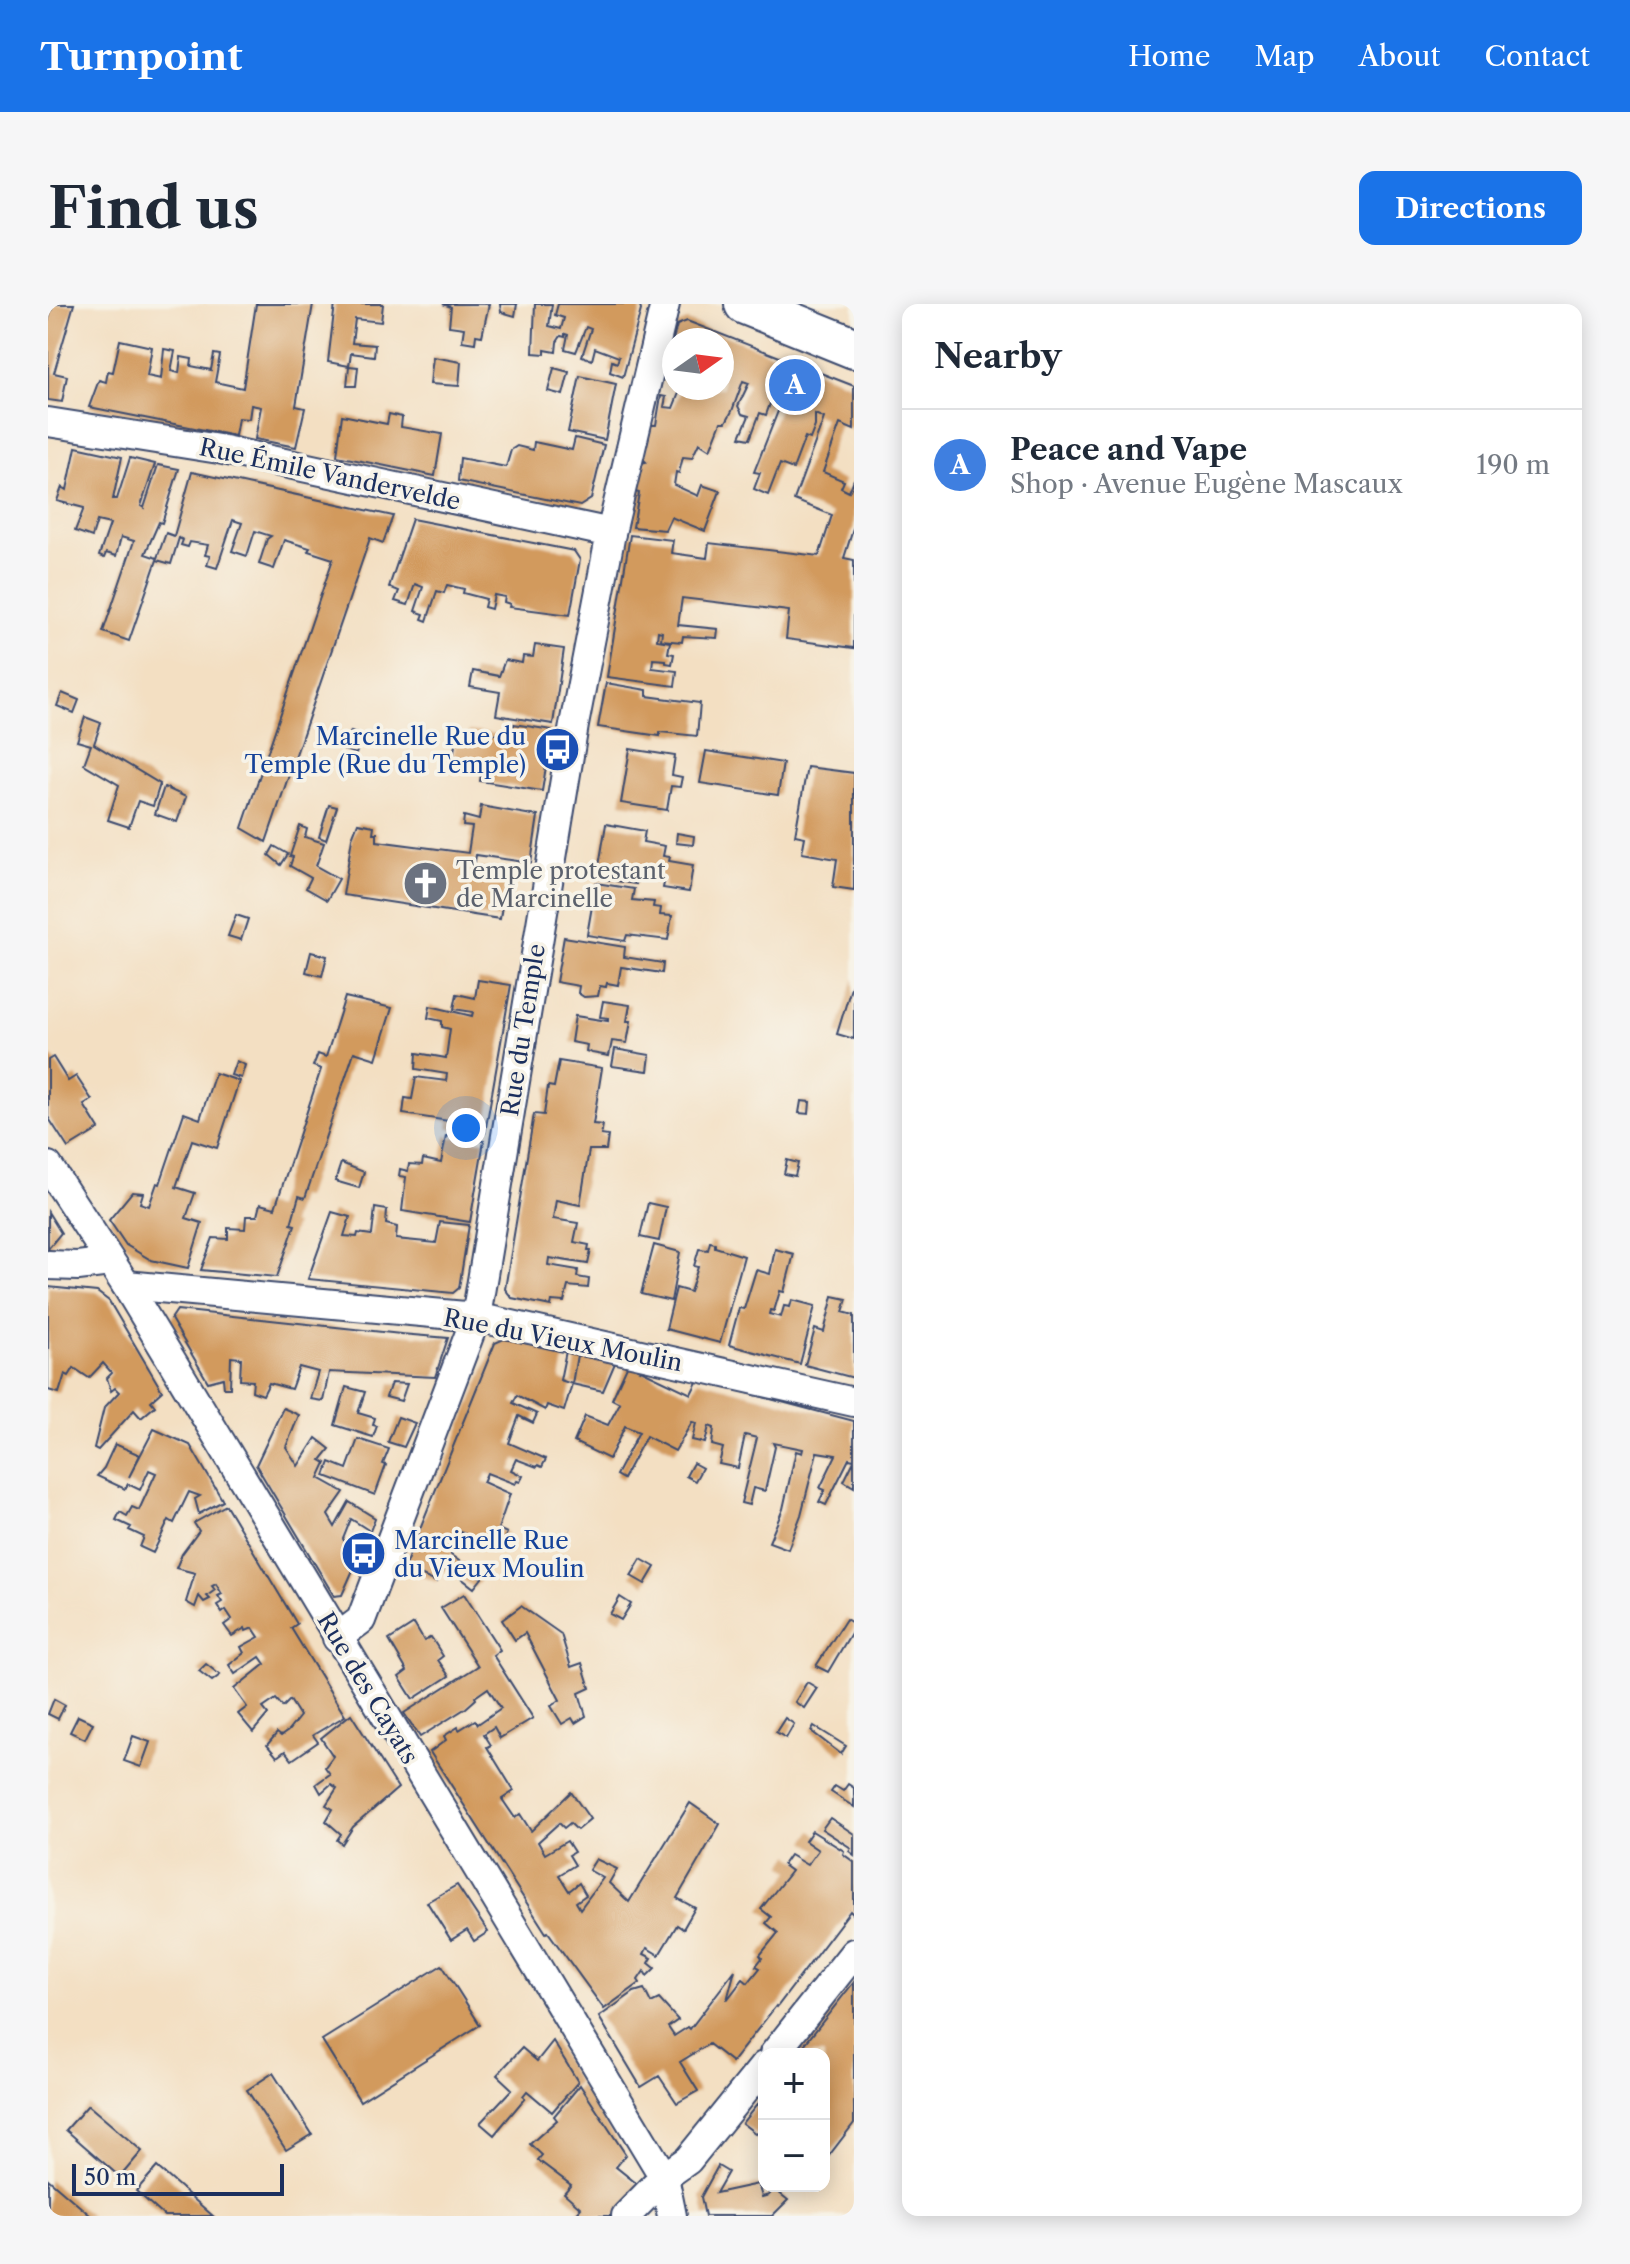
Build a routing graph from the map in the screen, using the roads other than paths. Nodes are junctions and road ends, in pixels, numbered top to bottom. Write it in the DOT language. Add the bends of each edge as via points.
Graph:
graph roads {
  1 [pos="665,304"];
  2 [pos="745,304"];
  3 [pos="854,348"];
  4 [pos="48,422"];
  5 [pos="611,533"];
  6 [pos="48,1166"];
  7 [pos="48,1265"];
  8 [pos="118,1274"];
  9 [pos="476,1317"];
  10 [pos="854,1402"];
  11 [pos="337,1638"];
  12 [pos="854,1953"];
  13 [pos="779,2048"];
  14 [pos="758,2073"];
  15 [pos="664,2177"];
  16 [pos="626,2216"];
  17 [pos="672,2216"];
  1 -- 5 [label="street, Rue du Temple"];
  2 -- 3 [label="main road"];
  4 -- 5 [label="street, Rue Émile Vandervelde" via="219,449"];
  5 -- 9 [label="street, Rue du Temple"];
  6 -- 8 [label="street, Rue des Cayats"];
  7 -- 8 [label="street, Rue du Vieux Moulin"];
  8 -- 9 [label="street, Rue du Vieux Moulin"];
  8 -- 11 [label="street, Rue des Cayats"];
  9 -- 10 [label="street, Rue du Vieux Moulin"];
  9 -- 11 [label="street, Rue du Temple" via="361,1620"];
  11 -- 15 [label="street, Rue des Cayats"];
  12 -- 13 [label="street"];
  14 -- 15 [label="street" via="688,2160"];
  15 -- 16 [label="street"];
  15 -- 17 [label="street, Rue des Cayats"];
}
